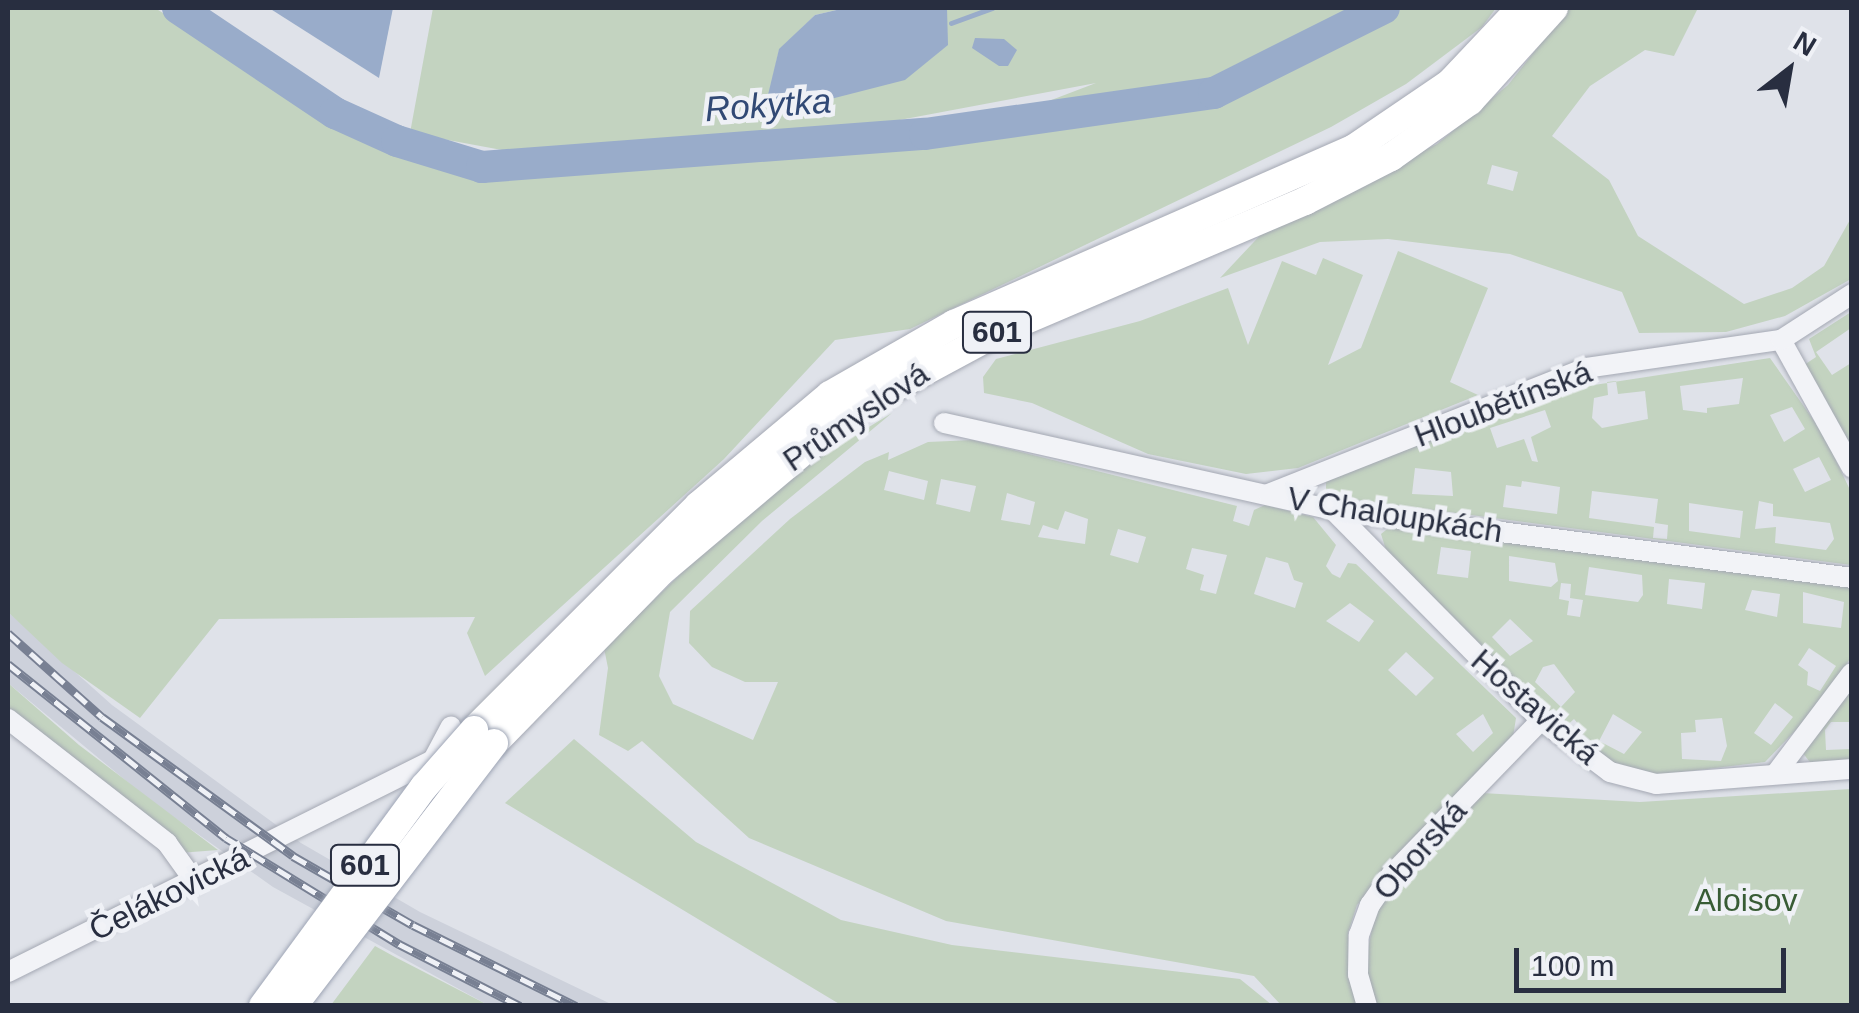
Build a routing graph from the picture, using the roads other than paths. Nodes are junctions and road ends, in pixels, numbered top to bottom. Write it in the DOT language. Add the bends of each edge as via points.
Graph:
graph roads {
  1 [pos="1521,8"];
  2 [pos="1554,8"];
  3 [pos="1852,294"];
  4 [pos="1780,340"];
  5 [pos="944,423"];
  6 [pos="1852,468"];
  7 [pos="1268,494"];
  8 [pos="1333,510"];
  9 [pos="1852,578"];
  10 [pos="1852,673"];
  11 [pos="8,719"];
  12 [pos="1541,720"];
  13 [pos="473,733"];
  14 [pos="1852,768"];
  15 [pos="1777,772"];
  16 [pos="195,882"];
  17 [pos="8,972"];
  18 [pos="263,1006"];
  19 [pos="293,1006"];
  20 [pos="1367,1006"];
  1 -- 13 [label="main road, Průmyslová / 601" via="1450,83 1353,149 954,324 830,395 698,505"];
  2 -- 13 [label="main road, Průmyslová / 601" via="1470,101 1392,156 1305,201 998,332 851,411"];
  3 -- 4 [label="street, Hloubětínská"];
  4 -- 6 [label="street"];
  4 -- 7 [label="street, Hloubětínská" via="1586,368"];
  5 -- 7 [label="street, V Chaloupkách"];
  7 -- 8 [label="street, V Chaloupkách"];
  8 -- 9 [label="street, V Chaloupkách"];
  8 -- 12 [label="street, Hostavická"];
  10 -- 15 [label="street"];
  11 -- 16 [label="street" via="168,843"];
  12 -- 15 [label="street, Hostavická" via="1585,758 1634,781"];
  12 -- 20 [label="street, Oborská" via="1392,874 1370,906 1358,974"];
  13 -- 16 [label="street, Čelákovická" via="434,760"];
  13 -- 18 [label="main road, Průmyslová / 601, bridge" via="424,787"];
  13 -- 19 [label="main road, Průmyslová / 601, bridge"];
  14 -- 15 [label="street, Hostavická"];
  16 -- 17 [label="street, Čelákovická"];
}
